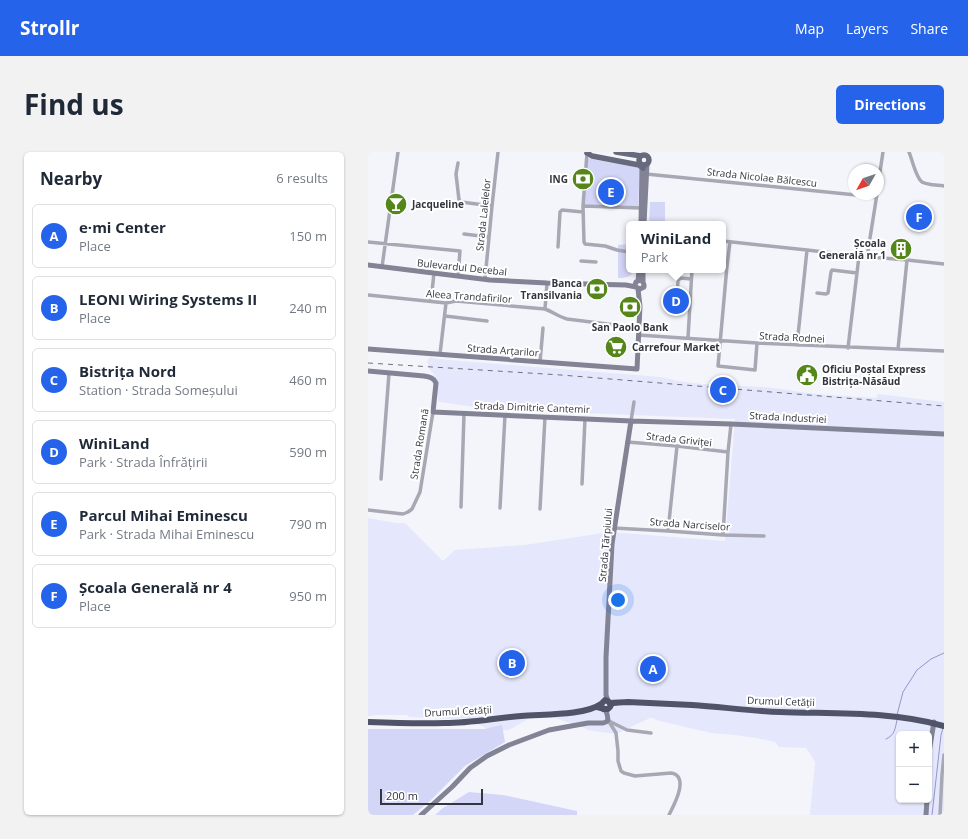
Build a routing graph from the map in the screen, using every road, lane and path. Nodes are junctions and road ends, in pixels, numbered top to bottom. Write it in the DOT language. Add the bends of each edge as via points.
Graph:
graph roads {
  1 [pos="398,152"];
  2 [pos="498,152"];
  3 [pos="585,152"];
  4 [pos="616,152"];
  5 [pos="883,152"];
  6 [pos="909,152"];
  7 [pos="644,159"];
  8 [pos="458,163"];
  9 [pos="881,164"];
  10 [pos="646,174"];
  11 [pos="944,186"];
  12 [pos="848,192"];
  13 [pos="875,200"];
  14 [pos="492,206"];
  15 [pos="583,206"];
  16 [pos="641,208"];
  17 [pos="583,212"];
  18 [pos="641,221"];
  19 [pos="644,221"];
  20 [pos="464,234"];
  21 [pos="490,237"];
  22 [pos="726,241"];
  23 [pos="368,242"];
  24 [pos="730,242"];
  25 [pos="385,244"];
  26 [pos="558,247"];
  27 [pos="807,250"];
  28 [pos="626,251"];
  29 [pos="859,256"];
  30 [pos="867,257"];
  31 [pos="907,260"];
  32 [pos="581,261"];
  33 [pos="726,261"];
  34 [pos="596,262"];
  35 [pos="944,264"];
  36 [pos="368,266"];
  37 [pos="382,267"];
  38 [pos="857,272"];
  39 [pos="434,273"];
  40 [pos="639,273"];
  41 [pos="642,273"];
  42 [pos="692,273"];
  43 [pos="725,273"];
  44 [pos="458,276"];
  45 [pos="485,279"];
  46 [pos="691,279"];
  47 [pos="547,284"];
  48 [pos="639,285"];
  49 [pos="817,294"];
  50 [pos="368,295"];
  51 [pos="678,298"];
  52 [pos="431,302"];
  53 [pos="446,303"];
  54 [pos="545,309"];
  55 [pos="445,316"];
  56 [pos="487,321"];
  57 [pos="543,328"];
  58 [pos="639,328"];
  59 [pos="638,335"];
  60 [pos="688,338"];
  61 [pos="721,340"];
  62 [pos="757,343"];
  63 [pos="797,345"];
  64 [pos="848,348"];
  65 [pos="368,349"];
  66 [pos="898,349"];
  67 [pos="944,352"];
  68 [pos="440,354"];
  69 [pos="540,362"];
  70 [pos="368,372"];
  71 [pos="389,373"];
  72 [pos="634,402"];
  73 [pos="432,412"];
  74 [pos="464,414"];
  75 [pos="504,415"];
  76 [pos="544,417"];
  77 [pos="585,418"];
  78 [pos="631,421"];
  79 [pos="732,424"];
  80 [pos="944,434"];
  81 [pos="627,442"];
  82 [pos="677,446"];
  83 [pos="728,452"];
  84 [pos="381,479"];
  85 [pos="582,484"];
  86 [pos="461,507"];
  87 [pos="500,508"];
  88 [pos="540,509"];
  89 [pos="368,510"];
  90 [pos="614,528"];
  91 [pos="668,531"];
  92 [pos="722,535"];
  93 [pos="764,536"];
  94 [pos="607,707"];
  95 [pos="368,722"];
  96 [pos="939,724"];
  97 [pos="651,733"];
  98 [pos="932,744"];
  99 [pos="944,755"];
  100 [pos="927,803"];
  101 [pos="421,815"];
  102 [pos="669,815"];
  103 [pos="926,815"];
  104 [pos="940,815"];
  1 -- 25 [label="street"];
  2 -- 14 [label="street, Strada Lalelelor"];
  3 -- 7 [label="main road" via="592,156 639,165"];
  3 -- 15 [label="street"];
  4 -- 7 [label="main road"];
  5 -- 9 [label="street"];
  6 -- 11 [label="street" via="921,181"];
  7 -- 10 [label="street"];
  7 -- 16 [label="street"];
  8 -- 14 [label="street" via="456,174 459,200"];
  10 -- 12 [label="street, Strada Nicolae Bălcescu"];
  10 -- 19 [label="street"];
  13 -- 30 [label="street"];
  14 -- 21 [label="street, Strada Lalelelor"];
  15 -- 16 [label="street"];
  15 -- 17 [label="street"];
  16 -- 18 [label="street"];
  17 -- 26 [label="street" via="560,212"];
  17 -- 28 [label="street" via="584,243"];
  20 -- 21 [label="street"];
  21 -- 45 [label="street, Strada Lalelelor"];
  22 -- 24 [label="street"];
  23 -- 25 [label="street"];
  24 -- 27 [label="street"];
  24 -- 33 [label="street"];
  25 -- 37 [label="street"];
  25 -- 44 [label="street" via="460,251"];
  27 -- 29 [label="street"];
  27 -- 63 [label="street"];
  29 -- 30 [label="street"];
  29 -- 38 [label="street"];
  30 -- 31 [label="street"];
  31 -- 35 [label="street"];
  31 -- 66 [label="street"];
  32 -- 34 [label="street"];
  36 -- 37 [label="street, Bulevardul Decebal"];
  37 -- 39 [label="street, Bulevardul Decebal"];
  38 -- 49 [label="street" via="832,270 828,293"];
  38 -- 64 [label="street"];
  39 -- 44 [label="street, Bulevardul Decebal"];
  39 -- 52 [label="street"];
  40 -- 48 [label="street"];
  41 -- 48 [label="street"];
  42 -- 46 [label="street"];
  43 -- 61 [label="street"];
  44 -- 45 [label="street, Bulevardul Decebal"];
  45 -- 47 [label="street, Bulevardul Decebal"];
  46 -- 51 [label="street" via="678,280"];
  46 -- 60 [label="street"];
  47 -- 48 [label="street, Bulevardul Decebal"];
  47 -- 54 [label="street"];
  48 -- 58 [label="street"];
  50 -- 52 [label="street, Aleea Trandafirilor"];
  52 -- 53 [label="street, Aleea Trandafirilor"];
  53 -- 54 [label="street, Aleea Trandafirilor" via="456,301"];
  53 -- 55 [label="street"];
  54 -- 58 [label="street, Aleea Trandafirilor" via="560,317"];
  55 -- 56 [label="street"];
  55 -- 68 [label="street"];
  57 -- 69 [label="street"];
  58 -- 59 [label="street"];
  59 -- 60 [label="street, Strada Rodnei"];
  59 -- 69 [label="street, Strada Arțarilor" via="637,369"];
  60 -- 61 [label="street, Strada Rodnei"];
  61 -- 62 [label="street, Strada Rodnei"];
  61 -- 62 [label="street" via="718,366 755,370"];
  62 -- 63 [label="street, Strada Rodnei"];
  63 -- 64 [label="street, Strada Rodnei"];
  64 -- 66 [label="street, Strada Rodnei"];
  65 -- 68 [label="street, Strada Arțarilor"];
  66 -- 67 [label="street, Strada Rodnei"];
  68 -- 69 [label="street, Strada Arțarilor"];
  70 -- 71 [label="street"];
  71 -- 73 [label="street, Strada Romană" via="424,376 435,380"];
  71 -- 84 [label="street"];
  72 -- 78 [label="street"];
  73 -- 74 [label="street, Strada Dimitrie Cantemir"];
  73 -- 89 [label="street, Strada Romană" via="420,492 412,509 403,514"];
  74 -- 75 [label="street, Strada Dimitrie Cantemir"];
  74 -- 86 [label="street"];
  75 -- 76 [label="street, Strada Dimitrie Cantemir"];
  75 -- 87 [label="street"];
  76 -- 77 [label="street, Strada Dimitrie Cantemir"];
  76 -- 88 [label="street"];
  77 -- 78 [label="street, Strada Dimitrie Cantemir"];
  77 -- 85 [label="street"];
  78 -- 79 [label="street, Strada Industriei"];
  78 -- 81 [label="street, Strada Tărpiului"];
  79 -- 80 [label="street, Strada Industriei"];
  79 -- 83 [label="street"];
  81 -- 82 [label="street, Strada Griviței"];
  81 -- 90 [label="street, Strada Tărpiului"];
  82 -- 83 [label="street, Strada Griviței"];
  82 -- 91 [label="street"];
  83 -- 92 [label="street"];
  90 -- 91 [label="street, Strada Narciselor"];
  90 -- 94 [label="street, Strada Tărpiului" via="606,657"];
  91 -- 92 [label="street, Strada Narciselor"];
  92 -- 93 [label="street, Strada Narciselor"];
  94 -- 95 [label="highway, Drumul Cetății" via="482,721"];
  94 -- 96 [label="highway, Drumul Cetății" via="626,702 876,714"];
  94 -- 97 [label="street" via="627,730"];
  94 -- 101 [label="street" via="606,722 542,732 487,756 470,768"];
  94 -- 102 [label="street" via="616,733 621,771 635,776 671,773 679,777 678,792"];
  96 -- 98 [label="street"];
  99 -- 104 [label="street"];
  100 -- 103 [label="street"];
}
